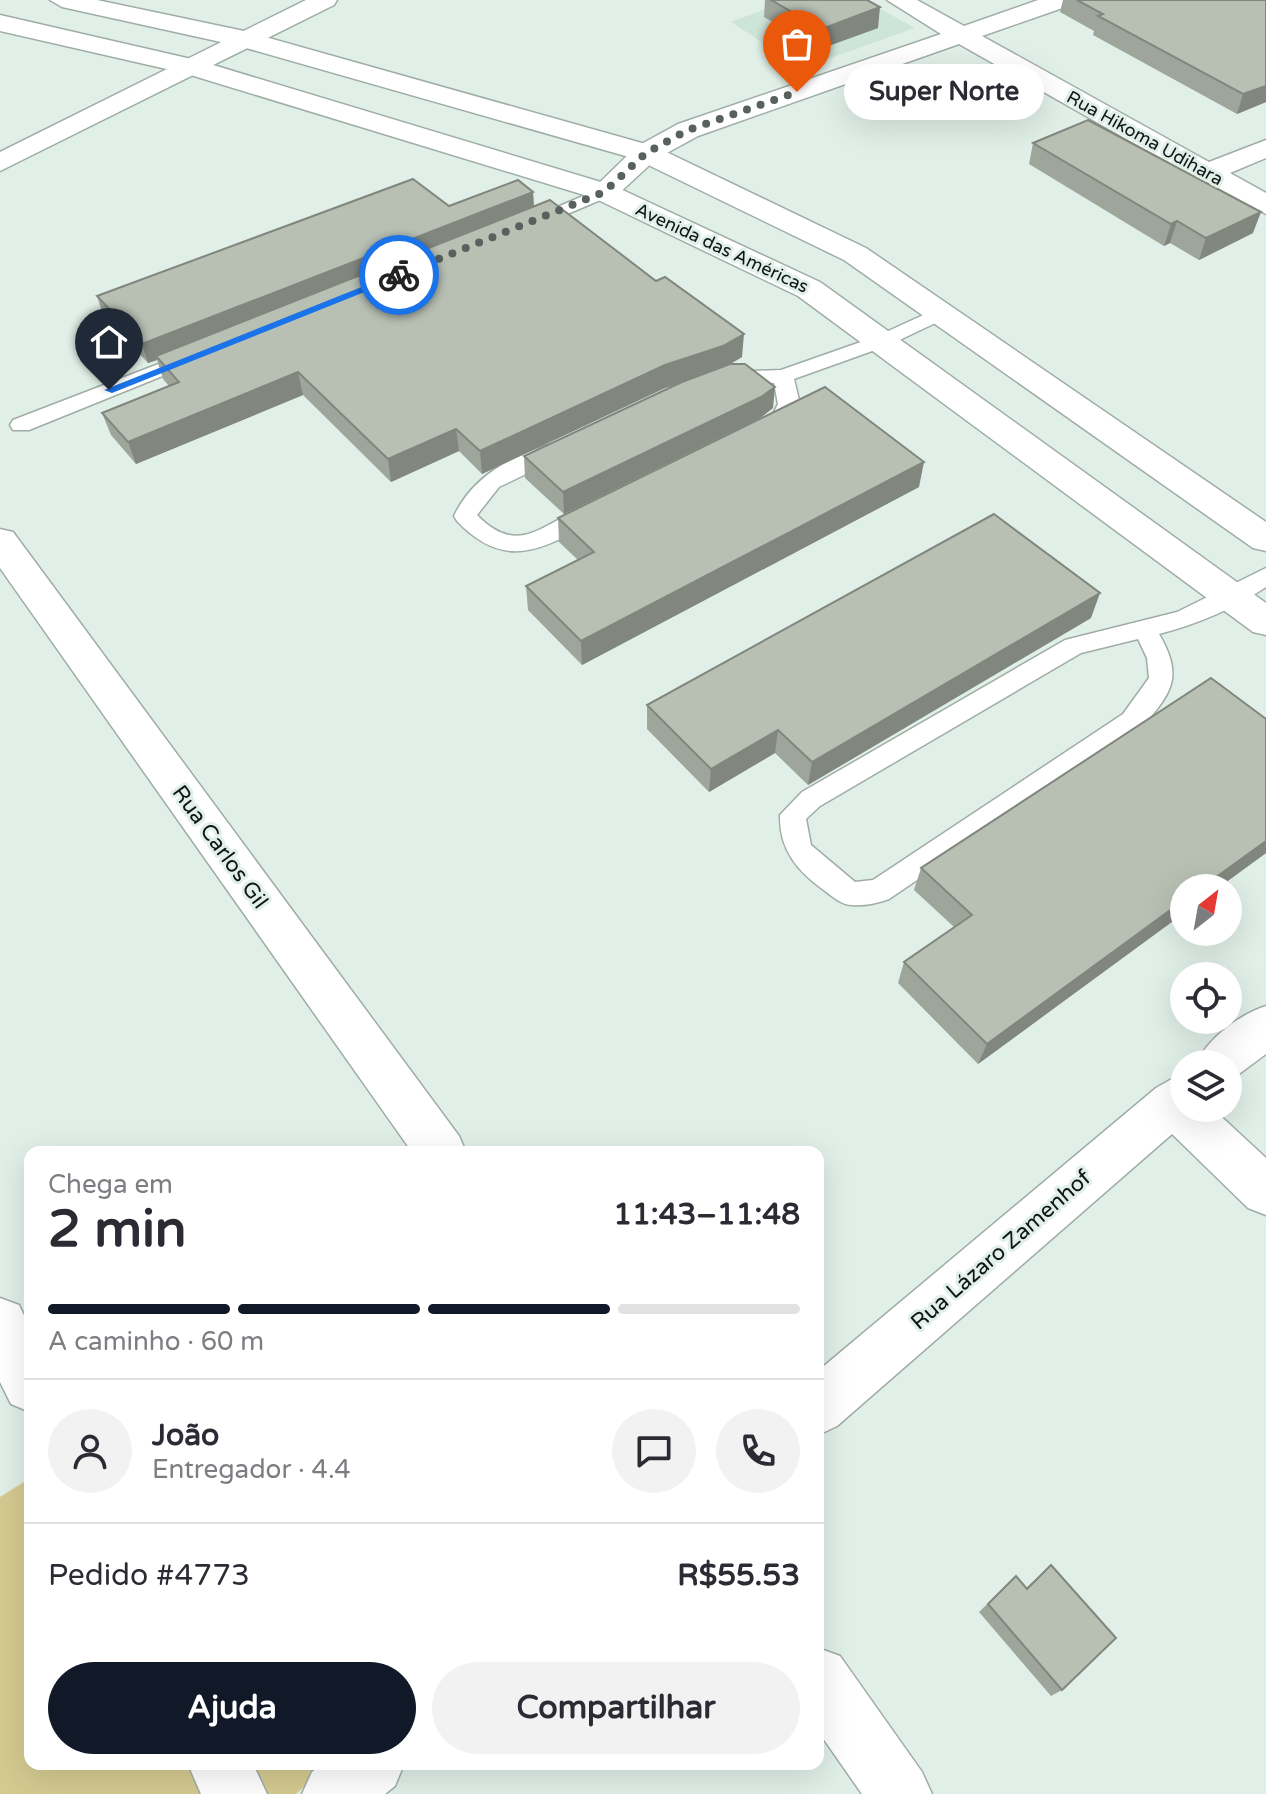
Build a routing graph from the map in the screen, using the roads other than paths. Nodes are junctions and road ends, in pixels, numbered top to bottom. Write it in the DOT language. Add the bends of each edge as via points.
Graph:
graph roads {
  1 [pos="62,0"];
  2 [pos="325,0"];
  3 [pos="899,0"];
  4 [pos="1062,0"];
  5 [pos="0,23"];
  6 [pos="961,36"];
  7 [pos="244,39"];
  8 [pos="191,67"];
  9 [pos="1266,148"];
  10 [pos="646,153"];
  11 [pos="0,163"];
  12 [pos="1207,173"];
  13 [pos="604,192"];
  14 [pos="1266,205"];
  15 [pos="505,233"];
  16 [pos="941,313"];
  17 [pos="882,341"];
  18 [pos="211,349"];
  19 [pos="783,376"];
  20 [pos="700,387"];
  21 [pos="21,425"];
  22 [pos="740,440"];
  23 [pos="572,443"];
  24 [pos="614,503"];
  25 [pos="1266,539"];
  26 [pos="0,541"];
  27 [pos="1266,576"];
  28 [pos="1233,597"];
  29 [pos="1266,622"];
  30 [pos="1145,630"];
  31 [pos="1266,1026"];
  32 [pos="1237,1050"];
  33 [pos="1170,1105"];
  34 [pos="1201,1122"];
  35 [pos="437,1146"];
  36 [pos="1266,1191"];
  37 [pos="0,1324"];
  38 [pos="24,1373"];
  39 [pos="824,1402"];
  40 [pos="824,1686"];
  41 [pos="222,1770"];
  42 [pos="365,1770"];
  43 [pos="235,1794"];
  44 [pos="334,1794"];
  45 [pos="900,1794"];
  1 -- 7 [label="main road"];
  2 -- 7 [label="main road"];
  3 -- 6 [label="main road, Rua Hikoma Udihara"];
  4 -- 6 [label="main road"];
  5 -- 8 [label="main road, Avenida das Américas"];
  6 -- 10 [label="main road" via="688,130"];
  6 -- 12 [label="main road, Rua Hikoma Udihara"];
  7 -- 8 [label="main road"];
  7 -- 10 [label="main road"];
  8 -- 11 [label="main road"];
  8 -- 13 [label="main road, Avenida das Américas"];
  9 -- 12 [label="main road"];
  10 -- 13 [label="main road"];
  10 -- 16 [label="main road" via="855,254"];
  12 -- 14 [label="main road, Rua Hikoma Udihara"];
  13 -- 15 [label="lane"];
  13 -- 17 [label="main road, Avenida das Américas" via="809,289"];
  16 -- 17 [label="lane"];
  16 -- 25 [label="main road"];
  17 -- 19 [label="lane"];
  17 -- 28 [label="main road, Avenida das Américas"];
  18 -- 21 [label="lane"];
  19 -- 20 [label="lane" via="726,377"];
  19 -- 22 [label="lane" via="789,404 781,418"];
  23 -- 24 [label="lane" via="486,484 471,497 465,516 482,537 508,545 529,544"];
  26 -- 35 [label="main road, Rua Carlos Gil"];
  27 -- 28 [label="lane"];
  28 -- 29 [label="main road, Avenida das Américas"];
  28 -- 30 [label="lane"];
  30 -- 30 [label="lane" via="1163,659 1159,693 1132,721 879,891 851,894 807,864 791,833 793,815 811,799 1074,646"];
  31 -- 32 [label="main road"];
  33 -- 39 [label="main road, Rua Lázaro Zamenhof"];
  34 -- 36 [label="main road"];
  37 -- 38 [label="main road"];
  40 -- 45 [label="main road"];
  41 -- 43 [label="main road"];
  42 -- 44 [label="main road"];
}
